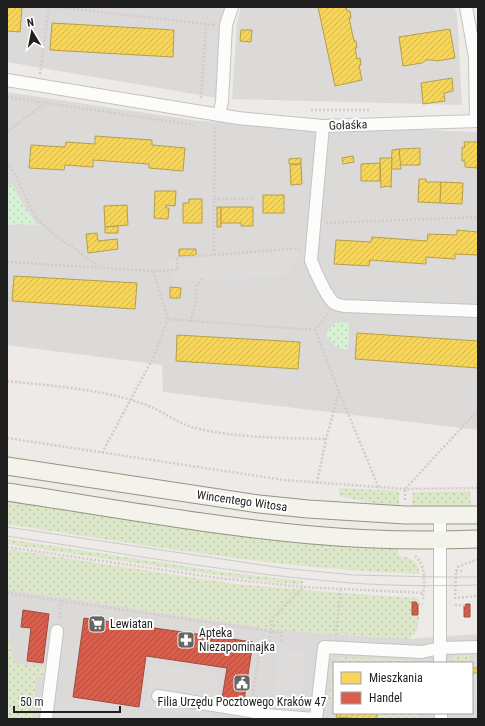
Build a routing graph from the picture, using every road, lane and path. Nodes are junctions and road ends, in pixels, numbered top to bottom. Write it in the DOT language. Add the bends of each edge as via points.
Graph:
graph roads {
  1 [pos="49,7"];
  2 [pos="57,7"];
  3 [pos="232,7"];
  4 [pos="466,7"];
  5 [pos="64,8"];
  6 [pos="206,24"];
  7 [pos="226,25"];
  8 [pos="41,67"];
  9 [pos="7,80"];
  10 [pos="7,97"];
  11 [pos="222,102"];
  12 [pos="44,103"];
  13 [pos="305,110"];
  14 [pos="374,110"];
  15 [pos="219,115"];
  16 [pos="477,121"];
  17 [pos="200,126"];
  18 [pos="323,126"];
  19 [pos="208,127"];
  20 [pos="7,132"];
  21 [pos="7,163"];
  22 [pos="214,199"];
  23 [pos="254,199"];
  24 [pos="478,217"];
  25 [pos="321,223"];
  26 [pos="326,230"];
  27 [pos="302,241"];
  28 [pos="214,255"];
  29 [pos="7,262"];
  30 [pos="98,267"];
  31 [pos="153,271"];
  32 [pos="202,279"];
  33 [pos="336,305"];
  34 [pos="478,311"];
  35 [pos="168,319"];
  36 [pos="190,322"];
  37 [pos="315,330"];
  38 [pos="7,381"];
  39 [pos="339,392"];
  40 [pos="131,400"];
  41 [pos="478,410"];
  42 [pos="7,438"];
  43 [pos="326,439"];
  44 [pos="102,453"];
  45 [pos="7,466"];
  46 [pos="317,483"];
  47 [pos="478,484"];
  48 [pos="379,488"];
  49 [pos="478,488"];
  50 [pos="405,489"];
  51 [pos="7,492"];
  52 [pos="478,506"];
  53 [pos="405,507"];
  54 [pos="440,515"];
  55 [pos="478,515"];
  56 [pos="478,539"];
  57 [pos="440,540"];
  58 [pos="7,547"];
  59 [pos="411,554"];
  60 [pos="478,559"];
  61 [pos="456,571"];
  62 [pos="463,571"];
  63 [pos="303,587"];
  64 [pos="341,588"];
  65 [pos="7,593"];
  66 [pos="424,593"];
  67 [pos="478,596"];
  68 [pos="423,598"];
  69 [pos="62,601"];
  70 [pos="418,604"];
  71 [pos="423,604"];
  72 [pos="455,605"];
  73 [pos="465,605"];
  74 [pos="57,631"];
  75 [pos="270,631"];
  76 [pos="281,642"];
  77 [pos="478,647"];
  78 [pos="335,648"];
  79 [pos="440,648"];
  80 [pos="440,662"];
  81 [pos="158,696"];
  82 [pos="250,711"];
  83 [pos="265,717"];
  84 [pos="48,719"];
  85 [pos="316,719"];
  1 -- 8 [label="path"];
  2 -- 5 [label="path"];
  3 -- 7 [label="street"];
  4 -- 16 [label="street" via="475,57"];
  5 -- 6 [label="path"];
  6 -- 7 [label="path"];
  6 -- 11 [label="path" via="201,98"];
  7 -- 11 [label="street"];
  9 -- 15 [label="street, Gołaśka"];
  10 -- 12 [label="path"];
  11 -- 15 [label="street"];
  12 -- 17 [label="path"];
  12 -- 20 [label="path"];
  13 -- 14 [label="path"];
  15 -- 18 [label="street, Gołaśka"];
  16 -- 18 [label="street, Gołaśka"];
  18 -- 25 [label="street"];
  19 -- 22 [label="path" via="215,129"];
  21 -- 30 [label="path" via="38,220"];
  22 -- 23 [label="path"];
  22 -- 28 [label="path"];
  24 -- 25 [label="path"];
  25 -- 26 [label="path"];
  25 -- 33 [label="street" via="311,260 331,301"];
  27 -- 28 [label="path" via="301,248"];
  28 -- 31 [label="path" via="177,257 177,270"];
  29 -- 30 [label="path"];
  30 -- 31 [label="path"];
  31 -- 35 [label="path"];
  32 -- 36 [label="path" via="196,287 196,301"];
  33 -- 34 [label="street"];
  33 -- 37 [label="path"];
  35 -- 36 [label="path"];
  35 -- 40 [label="path" via="154,356"];
  36 -- 37 [label="path"];
  37 -- 39 [label="path"];
  38 -- 40 [label="path" via="59,386"];
  39 -- 43 [label="path"];
  39 -- 48 [label="path"];
  40 -- 43 [label="path" via="197,429 270,438"];
  40 -- 44 [label="path"];
  41 -- 50 [label="path"];
  42 -- 44 [label="path"];
  43 -- 46 [label="path"];
  44 -- 46 [label="path"];
  45 -- 54 [label="main road, Wincentego Witosa" via="259,504 348,512"];
  46 -- 48 [label="path"];
  47 -- 49 [label="path"];
  48 -- 50 [label="path"];
  49 -- 50 [label="path"];
  49 -- 52 [label="path"];
  50 -- 53 [label="path"];
  51 -- 57 [label="main road, Wincentego Witosa" via="265,530 359,538"];
  54 -- 55 [label="main road, Wincentego Witosa"];
  54 -- 57 [label="street"];
  56 -- 57 [label="main road, Wincentego Witosa"];
  57 -- 79 [label="street"];
  58 -- 63 [label="path" via="218,578"];
  59 -- 66 [label="path" via="424,570"];
  60 -- 61 [label="path" via="458,567"];
  61 -- 62 [label="path"];
  61 -- 67 [label="path" via="455,598"];
  63 -- 64 [label="path"];
  63 -- 75 [label="path" via="272,619"];
  64 -- 66 [label="path"];
  64 -- 78 [label="path"];
  65 -- 69 [label="path"];
  66 -- 68 [label="path"];
  69 -- 74 [label="path"];
  69 -- 75 [label="path"];
  70 -- 71 [label="path"];
  72 -- 73 [label="path"];
  74 -- 84 [label="street"];
  75 -- 76 [label="path" via="282,632"];
  75 -- 82 [label="path" via="269,647 260,646"];
  77 -- 79 [label="street"];
  78 -- 79 [label="street" via="422,652"];
  78 -- 85 [label="street" via="324,647"];
  79 -- 80 [label="street"];
  81 -- 82 [label="street"];
  82 -- 83 [label="street"];
  83 -- 85 [label="street"];
}
